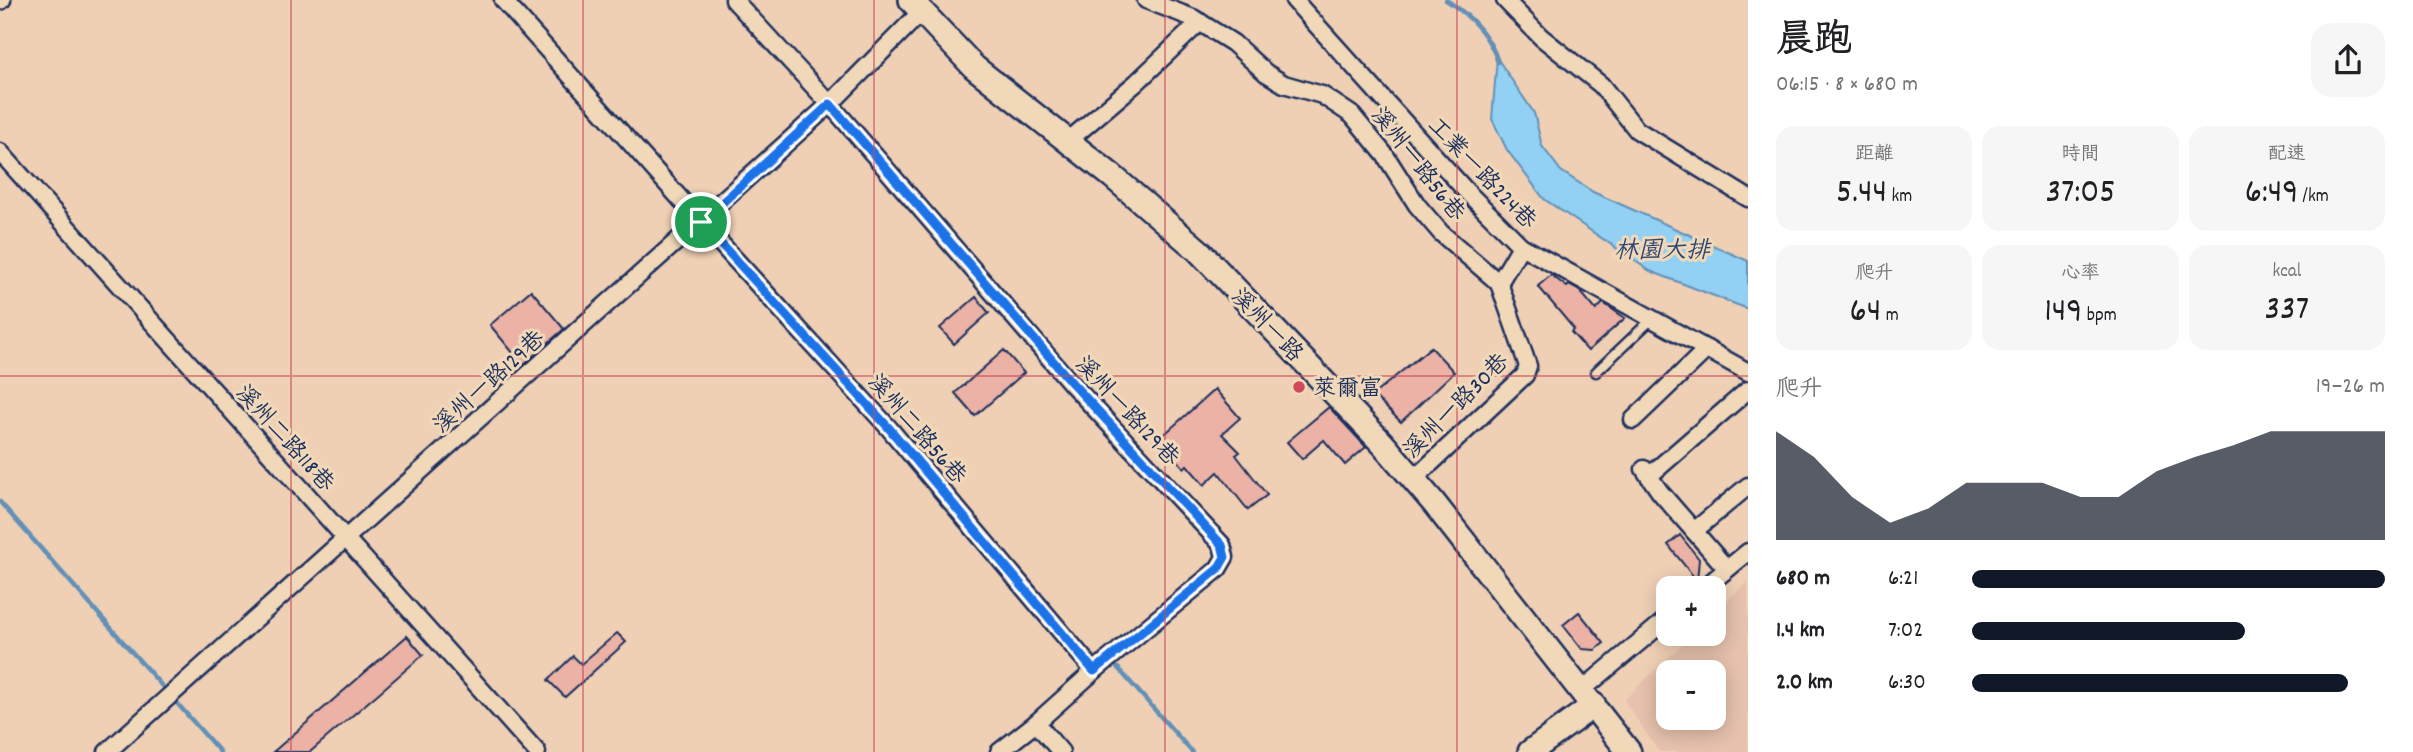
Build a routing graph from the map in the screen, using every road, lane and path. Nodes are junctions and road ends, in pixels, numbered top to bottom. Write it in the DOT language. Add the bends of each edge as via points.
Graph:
graph roads {
  1 [pos="503,0"];
  2 [pos="734,0"];
  3 [pos="1146,0"];
  4 [pos="1294,0"];
  5 [pos="1505,0"];
  6 [pos="916,6"];
  7 [pos="1200,22"];
  8 [pos="830,104"];
  9 [pos="1068,141"];
  10 [pos="0,152"];
  11 [pos="1748,198"];
  12 [pos="701,222"];
  13 [pos="1521,246"];
  14 [pos="1459,248"];
  15 [pos="1499,283"];
  16 [pos="1652,319"];
  17 [pos="1707,349"];
  18 [pos="1596,372"];
  19 [pos="1748,372"];
  20 [pos="1748,390"];
  21 [pos="1633,420"];
  22 [pos="1413,480"];
  23 [pos="1748,486"];
  24 [pos="1694,531"];
  25 [pos="346,538"];
  26 [pos="1748,552"];
  27 [pos="1727,569"];
  28 [pos="1719,576"];
  29 [pos="1656,630"];
  30 [pos="1094,671"];
  31 [pos="1588,697"];
  32 [pos="1036,723"];
  33 [pos="107,752"];
  34 [pos="537,752"];
  35 [pos="999,752"];
  36 [pos="1061,752"];
  37 [pos="1530,752"];
  38 [pos="1629,752"];
  1 -- 12 [label="street, 溪州二路56巷"];
  2 -- 8 [label="street"];
  3 -- 7 [label="street, 溪州一路56巷"];
  4 -- 13 [label="street, 工業一路224巷"];
  5 -- 11 [label="street" via="1541,37 1601,85 1637,130"];
  6 -- 8 [label="street, 溪州一路129巷"];
  6 -- 9 [label="street, 溪州一路" via="974,66"];
  7 -- 9 [label="street"];
  7 -- 14 [label="street, 溪州一路56巷" via="1284,85 1322,95 1352,115 1385,155 1416,205"];
  8 -- 12 [label="street, 溪州一路129巷"];
  8 -- 30 [label="street, 溪州一路129巷" via="1072,383 1222,545 1225,557 1218,569"];
  9 -- 22 [label="street, 溪州一路" via="1199,251"];
  10 -- 25 [label="street, 溪州二路118巷"];
  12 -- 25 [label="street, 溪州一路129巷"];
  12 -- 30 [label="street, 溪州二路56巷" via="888,427"];
  13 -- 15 [label="street"];
  13 -- 16 [label="street, 工業一路224巷"];
  14 -- 15 [label="street, 溪州一路30巷"];
  15 -- 22 [label="street, 溪州一路30巷" via="1528,366 1525,375"];
  16 -- 17 [label="street, 工業一路224巷"];
  16 -- 18 [label="lane"];
  17 -- 19 [label="street, 工業一路224巷"];
  17 -- 21 [label="street"];
  20 -- 24 [label="street" via="1646,473"];
  22 -- 31 [label="street, 溪州一路"];
  23 -- 24 [label="street"];
  24 -- 27 [label="street"];
  25 -- 33 [label="street, 溪州一路129巷"];
  25 -- 34 [label="street, 溪州二路118巷"];
  26 -- 27 [label="street"];
  27 -- 28 [label="street"];
  29 -- 31 [label="street"];
  30 -- 32 [label="street, 溪州一路129巷"];
  31 -- 37 [label="street"];
  31 -- 38 [label="street, 溪州一路"];
  32 -- 35 [label="street, 溪州一路129巷"];
  32 -- 36 [label="street"];
}
